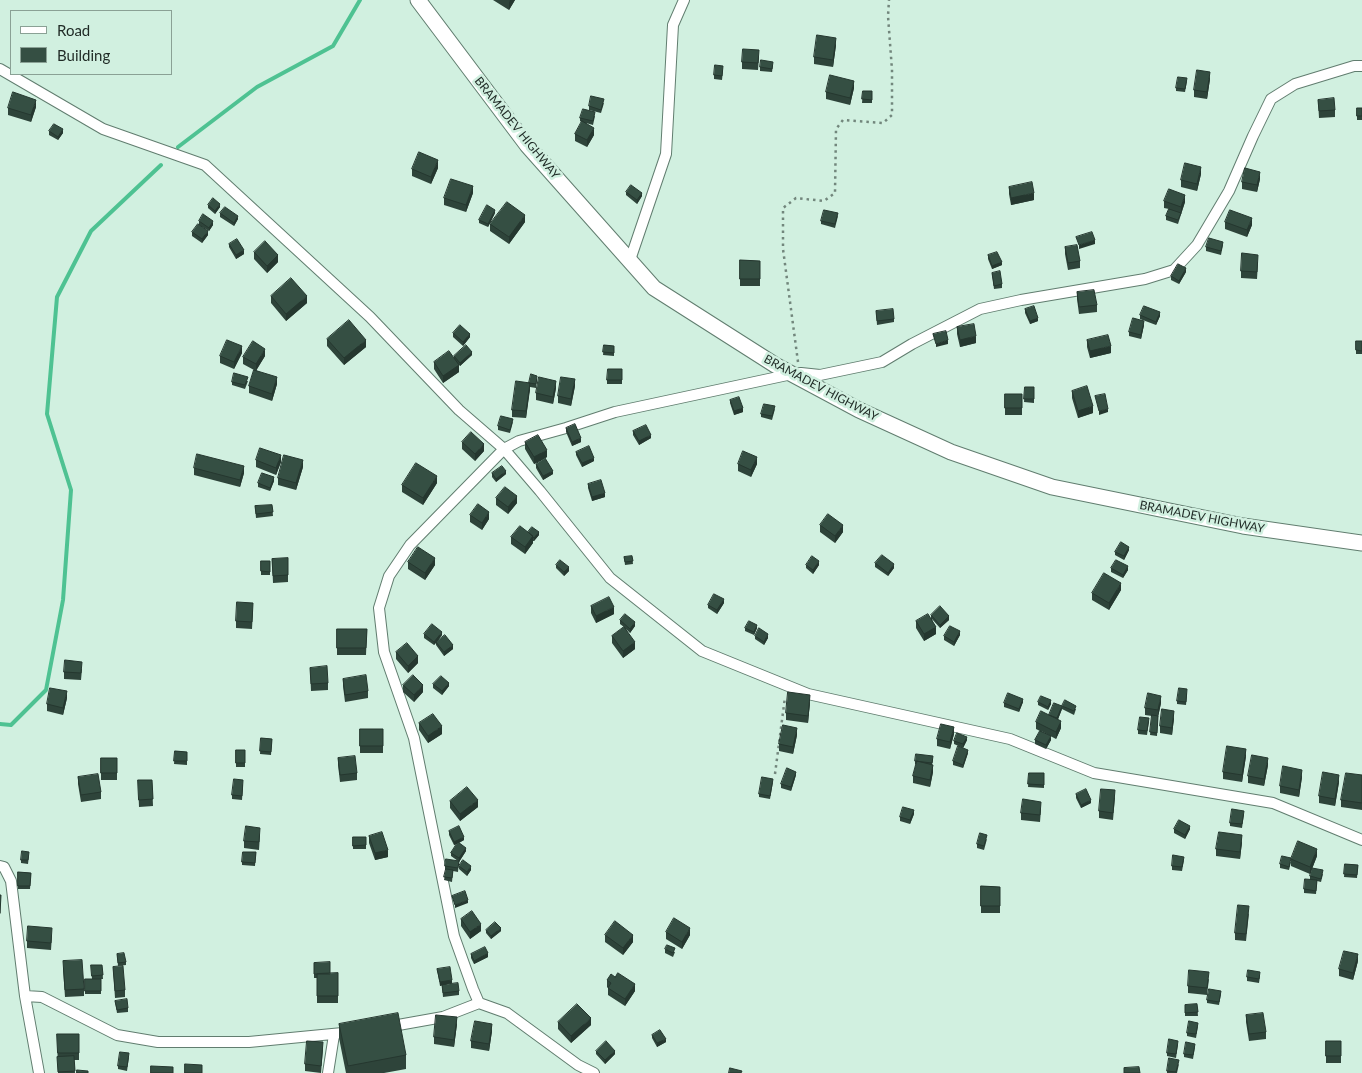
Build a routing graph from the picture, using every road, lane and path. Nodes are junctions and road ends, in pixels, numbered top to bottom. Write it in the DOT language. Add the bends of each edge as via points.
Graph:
graph roads {
  1 [pos="418,0"];
  2 [pos="684,0"];
  3 [pos="889,0"];
  4 [pos="1362,66"];
  5 [pos="10,75"];
  6 [pos="630,260"];
  7 [pos="796,373"];
  8 [pos="504,449"];
  9 [pos="1362,543"];
  10 [pos="786,685"];
  11 [pos="774,774"];
  12 [pos="1362,840"];
  13 [pos="0,866"];
  14 [pos="25,996"];
  15 [pos="479,1003"];
  16 [pos="380,1028"];
  17 [pos="362,1031"];
  18 [pos="334,1035"];
  19 [pos="39,1073"];
  20 [pos="328,1073"];
  21 [pos="594,1073"];
  1 -- 6 [label="street, BRAMADEV HIGHWAY" via="528,145"];
  2 -- 6 [label="street" via="673,25 666,154"];
  3 -- 7 [label="path" via="892,115 883,122 843,120 836,128 836,193 824,201 796,198 783,208 783,249"];
  4 -- 7 [label="street" via="1295,84 1271,99 1229,191 1197,245 1174,270 1145,279 980,309 882,362 820,374"];
  5 -- 8 [label="street" via="102,129 205,165 370,317 459,410"];
  6 -- 7 [label="street, BRAMADEV HIGHWAY" via="654,288 774,365"];
  7 -- 8 [label="street" via="615,412"];
  7 -- 9 [label="street, BRAMADEV HIGHWAY" via="859,410 951,452 1052,487 1243,526"];
  8 -- 10 [label="street" via="610,578 702,651"];
  8 -- 15 [label="street" via="410,545 389,576 379,608 384,652 414,738 454,936"];
  10 -- 11 [label="path"];
  10 -- 12 [label="street" via="808,694 1010,739 1094,773 1273,803"];
  13 -- 14 [label="street" via="4,867 11,881"];
  14 -- 18 [label="street" via="42,997 117,1035 158,1042 249,1042"];
  14 -- 19 [label="street"];
  15 -- 16 [label="street" via="444,1017"];
  15 -- 21 [label="street" via="507,1014"];
  17 -- 18 [label="street"];
  18 -- 20 [label="street"];
}
